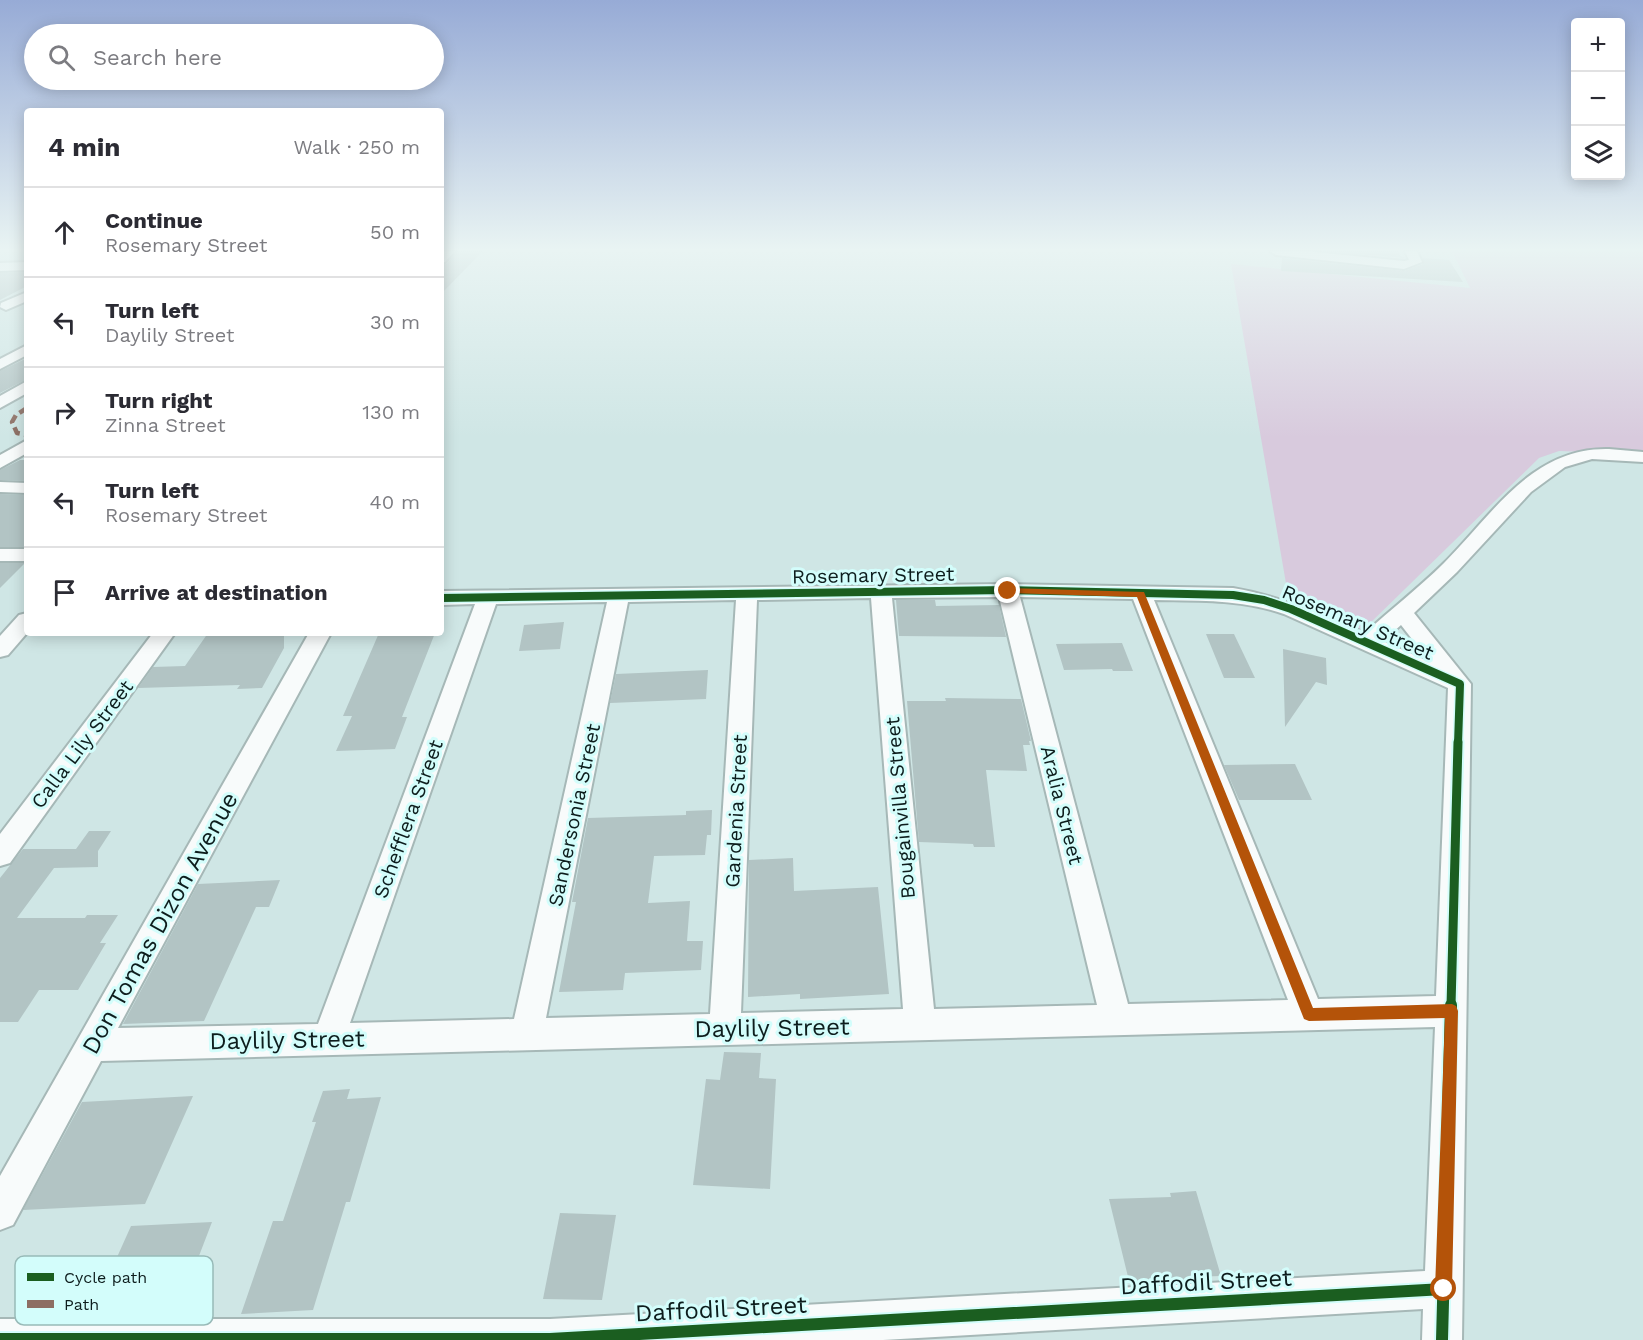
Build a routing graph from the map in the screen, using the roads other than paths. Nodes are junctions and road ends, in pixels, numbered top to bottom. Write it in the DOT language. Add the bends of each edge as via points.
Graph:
graph roads {
  1 [pos="0,346"];
  2 [pos="24,347"];
  3 [pos="24,349"];
  4 [pos="0,365"];
  5 [pos="24,388"];
  6 [pos="0,403"];
  7 [pos="24,448"];
  8 [pos="1643,457"];
  9 [pos="0,463"];
  10 [pos="0,488"];
  11 [pos="24,488"];
  12 [pos="0,555"];
  13 [pos="24,555"];
  14 [pos="1008,591"];
  15 [pos="881,592"];
  16 [pos="747,594"];
  17 [pos="1141,594"];
  18 [pos="619,595"];
  19 [pos="444,598"];
  20 [pos="488,598"];
  21 [pos="1401,611"];
  22 [pos="24,623"];
  23 [pos="162,636"];
  24 [pos="318,636"];
  25 [pos="1369,642"];
  26 [pos="0,650"];
  27 [pos="1461,684"];
  28 [pos="0,855"];
  29 [pos="1452,1011"];
  30 [pos="1309,1015"];
  31 [pos="1116,1019"];
  32 [pos="920,1024"];
  33 [pos="725,1029"];
  34 [pos="527,1034"];
  35 [pos="328,1040"];
  36 [pos="93,1045"];
  37 [pos="0,1212"];
  38 [pos="1444,1289"];
  39 [pos="0,1339"];
  40 [pos="1442,1340"];
  1 -- 2 [label="street"];
  3 -- 4 [label="street"];
  5 -- 6 [label="street"];
  7 -- 9 [label="street"];
  8 -- 21 [label="street" via="1575,456 1554,466 1510,503 1450,568"];
  10 -- 11 [label="street"];
  12 -- 13 [label="street"];
  14 -- 15 [label="street, Rosemary Street"];
  14 -- 17 [label="street, Rosemary Street"];
  14 -- 31 [label="street, Aralia Street"];
  15 -- 16 [label="street, Rosemary Street"];
  15 -- 32 [label="street, Bougainvilla Street"];
  16 -- 18 [label="street, Rosemary Street"];
  16 -- 33 [label="street, Gardenia Street"];
  17 -- 25 [label="street, Rosemary Street" via="1264,600"];
  17 -- 30 [label="street"];
  18 -- 20 [label="street, Rosemary Street"];
  18 -- 34 [label="street, Sandersonia Street"];
  19 -- 20 [label="street, Rosemary Street"];
  20 -- 35 [label="street, Schefflera Street"];
  21 -- 25 [label="street"];
  21 -- 27 [label="street"];
  22 -- 26 [label="street"];
  23 -- 28 [label="street, Calla Lily Street"];
  24 -- 36 [label="street, Don Tomas Dizon Avenue"];
  25 -- 27 [label="street, Rosemary Street"];
  27 -- 29 [label="street"];
  29 -- 30 [label="street, Daylily Street"];
  29 -- 38 [label="street"];
  30 -- 31 [label="street, Daylily Street"];
  31 -- 32 [label="street, Daylily Street"];
  32 -- 33 [label="street, Daylily Street"];
  33 -- 34 [label="street, Daylily Street"];
  34 -- 35 [label="street, Daylily Street"];
  35 -- 36 [label="street, Daylily Street"];
  36 -- 37 [label="street, Don Tomas Dizon Avenue"];
  38 -- 39 [label="street, Daffodil Street" via="550,1339"];
  38 -- 40 [label="street"];
}
